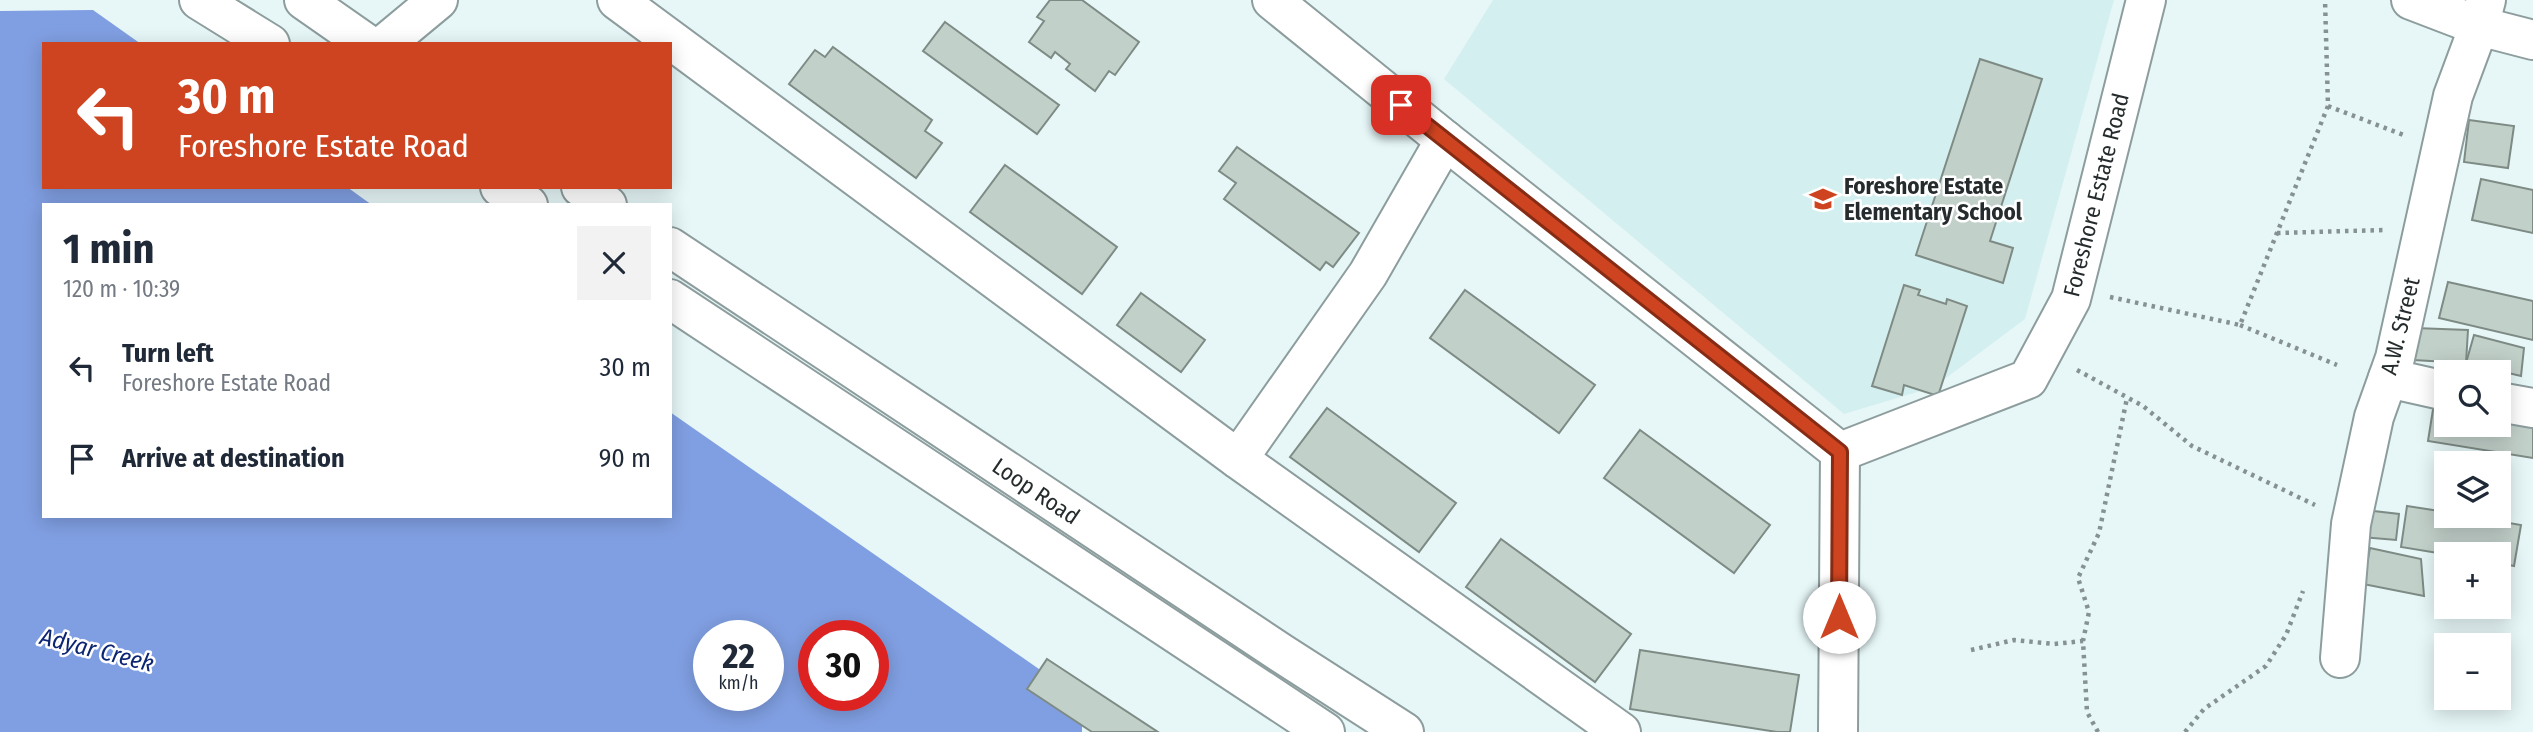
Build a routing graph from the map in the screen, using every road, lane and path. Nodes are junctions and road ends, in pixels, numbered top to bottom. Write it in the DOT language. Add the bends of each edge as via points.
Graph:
graph roads {
  1 [pos="199,0"];
  2 [pos="304,0"];
  3 [pos="438,0"];
  4 [pos="617,0"];
  5 [pos="1272,0"];
  6 [pos="2146,0"];
  7 [pos="2325,0"];
  8 [pos="2411,0"];
  9 [pos="2483,13"];
  10 [pos="2533,40"];
  11 [pos="267,42"];
  12 [pos="364,42"];
  13 [pos="387,42"];
  14 [pos="2328,106"];
  15 [pos="2413,139"];
  16 [pos="1444,140"];
  17 [pos="503,189"];
  18 [pos="584,189"];
  19 [pos="525,203"];
  20 [pos="604,203"];
  21 [pos="2397,229"];
  22 [pos="2277,233"];
  23 [pos="672,248"];
  24 [pos="2073,289"];
  25 [pos="672,300"];
  26 [pos="2240,325"];
  27 [pos="2043,351"];
  28 [pos="2337,365"];
  29 [pos="2388,379"];
  30 [pos="2434,389"];
  31 [pos="2127,398"];
  32 [pos="2511,404"];
  33 [pos="2533,408"];
  34 [pos="1840,452"];
  35 [pos="1238,458"];
  36 [pos="2322,508"];
  37 [pos="2305,586"];
  38 [pos="2083,641"];
  39 [pos="1970,650"];
  40 [pos="2340,658"];
  41 [pos="1325,732"];
  42 [pos="1404,732"];
  43 [pos="1620,732"];
  44 [pos="1838,732"];
  45 [pos="2098,732"];
  46 [pos="2185,732"];
  1 -- 11 [label="street"];
  2 -- 12 [label="street"];
  3 -- 13 [label="street"];
  4 -- 35 [label="street"];
  5 -- 16 [label="street"];
  6 -- 24 [label="street, Foreshore Estate Road"];
  7 -- 14 [label="path"];
  8 -- 9 [label="street"];
  9 -- 10 [label="street"];
  9 -- 29 [label="street, A.W. Street" via="2454,96"];
  14 -- 15 [label="path"];
  14 -- 22 [label="path"];
  16 -- 34 [label="street"];
  16 -- 35 [label="street" via="1368,274"];
  17 -- 19 [label="street"];
  18 -- 20 [label="street"];
  21 -- 22 [label="path"];
  22 -- 26 [label="path"];
  23 -- 42 [label="street, Loop Road"];
  24 -- 26 [label="path"];
  24 -- 27 [label="street, Foreshore Estate Road"];
  25 -- 41 [label="street, Loop Road"];
  26 -- 28 [label="path"];
  27 -- 31 [label="path"];
  27 -- 34 [label="street, Foreshore Estate Road" via="2028,379"];
  29 -- 30 [label="street"];
  29 -- 40 [label="street, A.W. Street" via="2374,417 2351,524"];
  31 -- 36 [label="path" via="2192,446"];
  31 -- 38 [label="path" via="2099,533 2078,579 2089,612"];
  32 -- 33 [label="street"];
  34 -- 44 [label="street"];
  35 -- 43 [label="street"];
  37 -- 46 [label="path" via="2286,635 2266,666 2204,709"];
  38 -- 39 [label="path" via="2014,640"];
  38 -- 45 [label="path" via="2087,712"];
}
